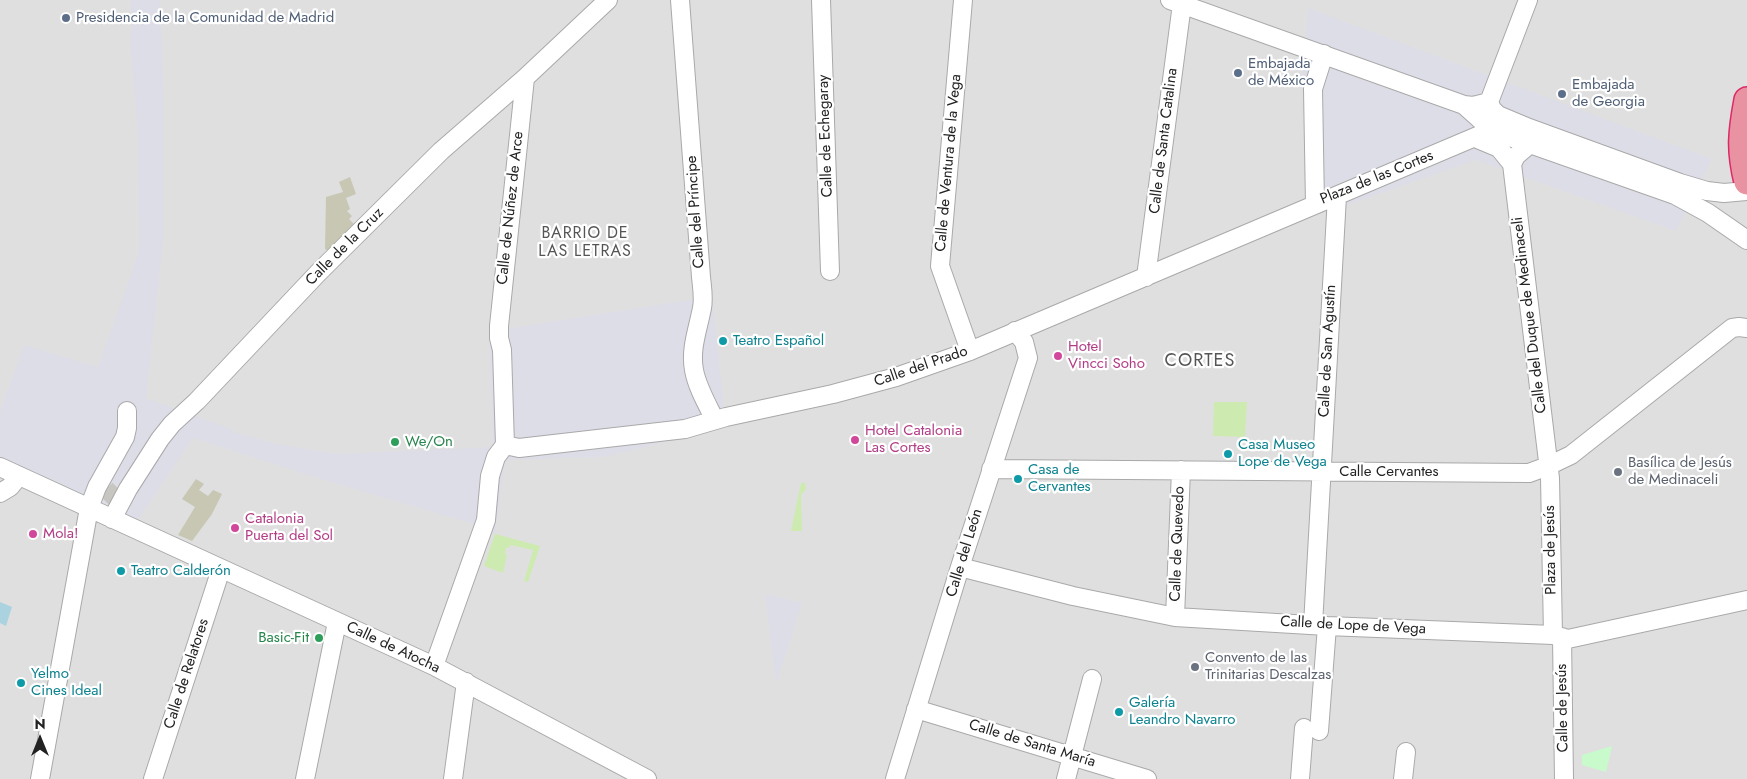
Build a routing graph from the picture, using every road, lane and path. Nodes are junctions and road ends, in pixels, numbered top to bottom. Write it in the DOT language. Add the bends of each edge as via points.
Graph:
graph roads {
  1 [pos="608,0"];
  2 [pos="680,0"];
  3 [pos="821,0"];
  4 [pos="963,0"];
  5 [pos="1528,0"];
  6 [pos="1176,2"];
  7 [pos="1324,54"];
  8 [pos="525,78"];
  9 [pos="1747,100"];
  10 [pos="1489,102"];
  11 [pos="1464,105"];
  12 [pos="1493,131"];
  13 [pos="1530,136"];
  14 [pos="1475,138"];
  15 [pos="1512,164"];
  16 [pos="1747,182"];
  17 [pos="1747,192"];
  18 [pos="1337,196"];
  19 [pos="1315,204"];
  20 [pos="1747,240"];
  21 [pos="830,271"];
  22 [pos="1146,277"];
  23 [pos="1743,327"];
  24 [pos="1015,331"];
  25 [pos="970,351"];
  26 [pos="127,411"];
  27 [pos="714,420"];
  28 [pos="172,424"];
  29 [pos="505,445"];
  30 [pos="1548,466"];
  31 [pos="0,467"];
  32 [pos="991,469"];
  33 [pos="1181,470"];
  34 [pos="1321,472"];
  35 [pos="19,476"];
  36 [pos="120,488"];
  37 [pos="0,493"];
  38 [pos="89,508"];
  39 [pos="112,519"];
  40 [pos="960,567"];
  41 [pos="221,569"];
  42 [pos="1747,600"];
  43 [pos="1175,617"];
  44 [pos="337,622"];
  45 [pos="1320,625"];
  46 [pos="1557,636"];
  47 [pos="434,666"];
  48 [pos="1092,679"];
  49 [pos="466,682"];
  50 [pos="916,709"];
  51 [pos="1406,752"];
  52 [pos="1072,756"];
  53 [pos="1566,778"];
  54 [pos="40,779"];
  55 [pos="153,779"];
  56 [pos="305,779"];
  57 [pos="453,779"];
  58 [pos="648,779"];
  59 [pos="895,779"];
  60 [pos="1066,779"];
  61 [pos="1147,779"];
  62 [pos="1300,779"];
  63 [pos="1403,779"];
  1 -- 8 [label="street, Calle de la Cruz"];
  2 -- 27 [label="street, Calle del Príncipe" via="701,277 702,306 693,354 694,370"];
  3 -- 21 [label="street, Calle de Echegaray"];
  4 -- 25 [label="street, Calle de Ventura de la Vega" via="940,266"];
  5 -- 10 [label="street"];
  6 -- 7 [label="street"];
  6 -- 22 [label="street, Calle de Santa Catalina"];
  7 -- 11 [label="street"];
  7 -- 19 [label="street, Plaza de las Cortes" via="1313,89"];
  8 -- 28 [label="street, Calle de la Cruz" via="441,152"];
  8 -- 29 [label="street, Calle de Núñez de Arce" via="499,338"];
  9 -- 16 [label="highway" via="1741,137"];
  10 -- 11 [label="street"];
  10 -- 13 [label="street, Plaza de las Cortes" via="1498,114"];
  11 -- 12 [label="street"];
  12 -- 13 [label="street, Plaza de las Cortes" via="1509,125"];
  12 -- 14 [label="street, Plaza de las Cortes"];
  13 -- 15 [label="street"];
  13 -- 17 [label="street, Plaza de las Cortes" via="1707,191"];
  13 -- 20 [label="street, Plaza de las Cortes" via="1674,195 1708,213"];
  14 -- 15 [label="street" via="1499,148"];
  14 -- 18 [label="street, Plaza de las Cortes"];
  15 -- 30 [label="street, Calle del Duque de Medinaceli"];
  18 -- 19 [label="street, Plaza de las Cortes"];
  18 -- 34 [label="street, Calle de San Agustín"];
  19 -- 22 [label="street, Calle del Prado"];
  22 -- 24 [label="street, Calle del Prado"];
  23 -- 30 [label="street, Calle Cervantes" via="1732,328 1571,455"];
  24 -- 25 [label="street, Calle del Prado"];
  24 -- 32 [label="street, Calle del León" via="1024,342 1028,358"];
  25 -- 27 [label="street, Calle del Prado" via="896,377 833,394"];
  26 -- 38 [label="street" via="124,437"];
  27 -- 29 [label="street, Calle del Prado" via="685,429 519,448"];
  28 -- 36 [label="street" via="154,432"];
  28 -- 39 [label="street, Calle de la Cruz"];
  29 -- 47 [label="street" via="496,457 490,476 486,520"];
  30 -- 34 [label="street, Calle Cervantes" via="1530,473"];
  30 -- 46 [label="street, Plaza de Jesús"];
  31 -- 35 [label="street, Calle de Atocha"];
  32 -- 33 [label="street, Calle Cervantes"];
  32 -- 40 [label="street, Calle del León"];
  33 -- 34 [label="street, Calle Cervantes"];
  33 -- 43 [label="street, Calle de Quevedo"];
  34 -- 45 [label="street, Calle de San Agustín"];
  35 -- 37 [label="street"];
  35 -- 38 [label="street, Calle de Atocha"];
  38 -- 39 [label="street, Calle de Atocha"];
  38 -- 54 [label="street"];
  39 -- 41 [label="street, Calle de Atocha"];
  40 -- 43 [label="street, Calle de Lope de Vega" via="1073,596"];
  40 -- 50 [label="street, Calle del León"];
  41 -- 44 [label="street, Calle de Atocha"];
  41 -- 55 [label="street, Calle de Relatores"];
  42 -- 46 [label="street, Calle de Lope de Vega" via="1574,638"];
  43 -- 45 [label="street, Calle de Lope de Vega"];
  44 -- 47 [label="street, Calle de Atocha"];
  44 -- 56 [label="street"];
  45 -- 46 [label="street, Calle de Lope de Vega"];
  45 -- 62 [label="street, Calle de San Agustín" via="1312,730"];
  46 -- 53 [label="street, Calle de Jesús"];
  47 -- 49 [label="street, Calle de Atocha"];
  48 -- 52 [label="street"];
  49 -- 57 [label="street"];
  49 -- 58 [label="street, Calle de Atocha"];
  50 -- 52 [label="street, Calle de Santa María"];
  50 -- 59 [label="street, Calle del León"];
  51 -- 63 [label="street"];
  52 -- 60 [label="street"];
  52 -- 61 [label="street, Calle de Santa María"];
}
